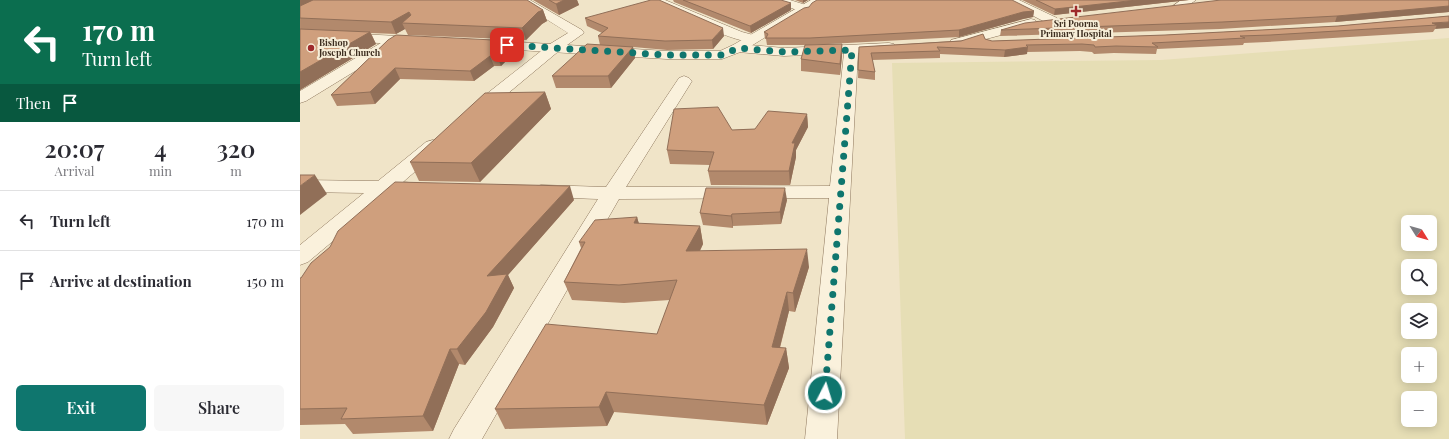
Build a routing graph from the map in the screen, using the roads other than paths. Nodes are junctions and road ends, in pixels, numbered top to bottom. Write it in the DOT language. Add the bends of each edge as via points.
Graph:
graph roads {
  1 [pos="655,0"];
  2 [pos="779,0"];
  3 [pos="819,0"];
  4 [pos="1010,0"];
  5 [pos="526,1"];
  6 [pos="1190,3"];
  7 [pos="1164,8"];
  8 [pos="805,9"];
  9 [pos="1068,19"];
  10 [pos="1053,21"];
  11 [pos="300,35"];
  12 [pos="752,39"];
  13 [pos="396,40"];
  14 [pos="1014,41"];
  15 [pos="428,42"];
  16 [pos="960,42"];
  17 [pos="945,43"];
  18 [pos="475,44"];
  19 [pos="554,47"];
  20 [pos="898,47"];
  21 [pos="738,48"];
  22 [pos="852,50"];
  23 [pos="684,81"];
  24 [pos="300,98"];
  25 [pos="462,122"];
  26 [pos="444,137"];
  27 [pos="300,186"];
  28 [pos="382,188"];
  29 [pos="437,189"];
  30 [pos="525,191"];
  31 [pos="841,192"];
  32 [pos="612,193"];
  33 [pos="300,257"];
  34 [pos="465,439"];
  35 [pos="821,439"];
  1 -- 12 [label="street"];
  2 -- 8 [label="street"];
  3 -- 8 [label="street"];
  4 -- 10 [label="street"];
  5 -- 19 [label="street" via="577,33"];
  6 -- 7 [label="street"];
  8 -- 12 [label="street"];
  9 -- 10 [label="street"];
  10 -- 16 [label="street" via="1023,24"];
  11 -- 13 [label="street"];
  12 -- 21 [label="street"];
  13 -- 15 [label="street"];
  13 -- 24 [label="street"];
  14 -- 16 [label="street"];
  16 -- 17 [label="street"];
  18 -- 19 [label="street"];
  19 -- 21 [label="street" via="667,55 722,55"];
  19 -- 25 [label="street"];
  20 -- 22 [label="street"];
  21 -- 22 [label="street" via="784,52"];
  22 -- 31 [label="street"];
  23 -- 32 [label="street"];
  26 -- 28 [label="street"];
  27 -- 28 [label="street"];
  28 -- 29 [label="street"];
  28 -- 33 [label="street"];
  30 -- 32 [label="street"];
  31 -- 32 [label="street"];
  31 -- 35 [label="street"];
  32 -- 34 [label="street"];
}
